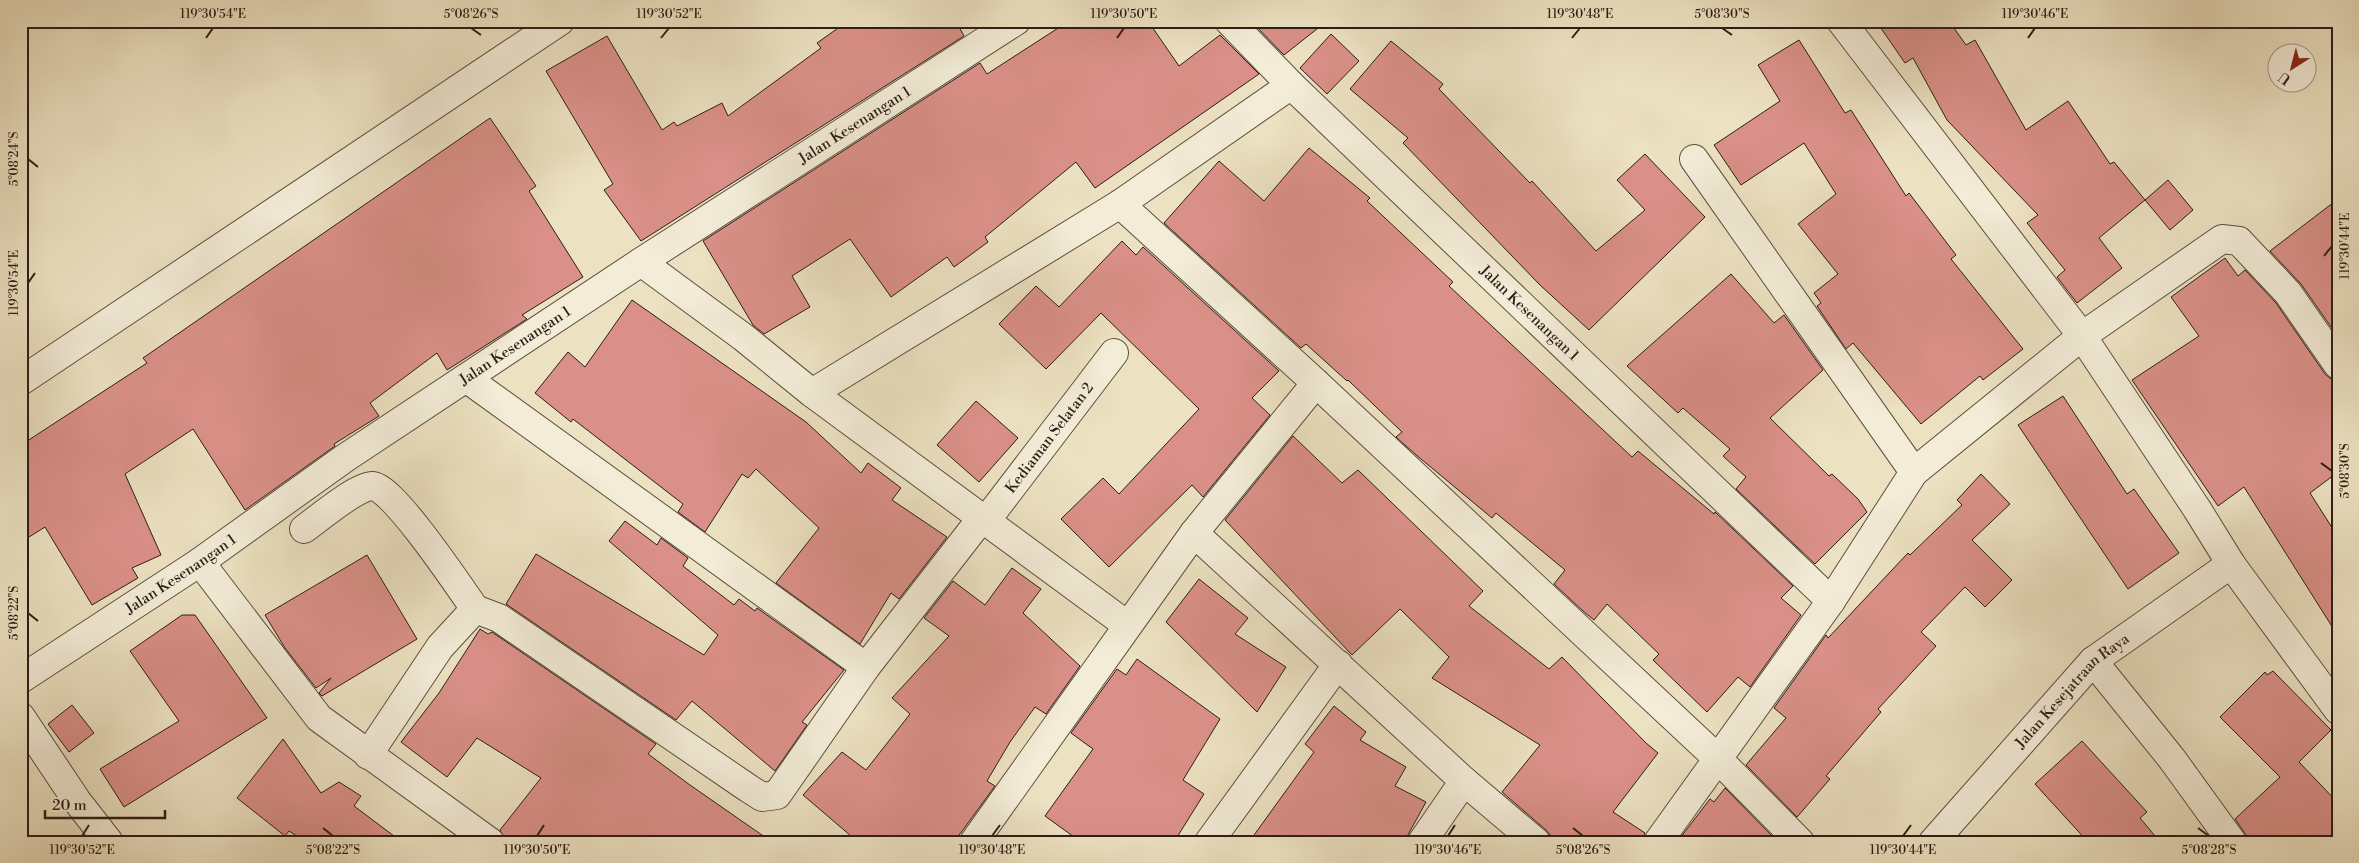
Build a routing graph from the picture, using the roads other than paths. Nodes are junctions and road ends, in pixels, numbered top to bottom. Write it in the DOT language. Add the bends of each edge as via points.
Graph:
graph roads {
  1 [pos="560,21"];
  2 [pos="1016,21"];
  3 [pos="1229,21"];
  4 [pos="1841,21"];
  5 [pos="1291,85"];
  6 [pos="1694,159"];
  7 [pos="1120,204"];
  8 [pos="641,262"];
  9 [pos="2082,336"];
  10 [pos="1114,353"];
  11 [pos="2338,365"];
  12 [pos="466,378"];
  13 [pos="21,380"];
  14 [pos="1316,383"];
  15 [pos="812,393"];
  16 [pos="345,458"];
  17 [pos="1914,472"];
  18 [pos="363,487"];
  19 [pos="983,520"];
  20 [pos="304,529"];
  21 [pos="1194,533"];
  22 [pos="200,562"];
  23 [pos="2231,564"];
  24 [pos="1831,601"];
  25 [pos="475,608"];
  26 [pos="1127,625"];
  27 [pos="2093,661"];
  28 [pos="1338,664"];
  29 [pos="866,668"];
  30 [pos="21,679"];
  31 [pos="2338,710"];
  32 [pos="21,717"];
  33 [pos="368,755"];
  34 [pos="1717,758"];
  35 [pos="1464,781"];
  36 [pos="109,842"];
  37 [pos="490,842"];
  38 [pos="974,842"];
  39 [pos="1209,842"];
  40 [pos="1422,842"];
  41 [pos="1536,842"];
  42 [pos="1658,842"];
  43 [pos="1800,842"];
  44 [pos="1934,842"];
  45 [pos="2232,842"];
  1 -- 13 [label="street"];
  2 -- 8 [label="street, Jalan Kesenangan 1"];
  3 -- 5 [label="street, Jalan Kesenangan 1"];
  4 -- 9 [label="street"];
  5 -- 7 [label="street"];
  5 -- 24 [label="street, Jalan Kesenangan 1"];
  6 -- 17 [label="street"];
  7 -- 14 [label="street"];
  7 -- 15 [label="street"];
  8 -- 12 [label="street, Jalan Kesenangan 1"];
  8 -- 15 [label="street"];
  9 -- 11 [label="street" via="2222,239 2239,240 2288,292"];
  9 -- 17 [label="street"];
  9 -- 23 [label="street"];
  10 -- 19 [label="street, Kediaman Selatan 2"];
  12 -- 16 [label="street, Jalan Kesenangan 1"];
  12 -- 29 [label="street"];
  14 -- 21 [label="street"];
  14 -- 34 [label="street"];
  15 -- 19 [label="street"];
  16 -- 18 [label="street"];
  16 -- 22 [label="street, Jalan Kesenangan 1"];
  17 -- 24 [label="street"];
  18 -- 20 [label="street"];
  18 -- 25 [label="street" via="375,485 383,489 402,509"];
  19 -- 26 [label="street"];
  19 -- 29 [label="street, Kediaman Selatan 2"];
  21 -- 26 [label="street"];
  21 -- 28 [label="street"];
  22 -- 30 [label="street, Jalan Kesenangan 1"];
  22 -- 33 [label="street" via="319,718"];
  23 -- 27 [label="street, Jalan Kesejatraan Raya"];
  23 -- 31 [label="street"];
  24 -- 34 [label="street"];
  25 -- 29 [label="street, Kediaman Selatan 2" via="499,618 762,797 777,795"];
  25 -- 33 [label="street" via="440,647"];
  26 -- 38 [label="street"];
  27 -- 44 [label="street, Jalan Kesejatraan Raya"];
  27 -- 45 [label="street" via="2172,759"];
  28 -- 35 [label="street"];
  28 -- 39 [label="street"];
  32 -- 36 [label="street" via="77,801"];
  33 -- 37 [label="street"];
  34 -- 42 [label="street"];
  34 -- 43 [label="street"];
  35 -- 40 [label="street"];
  35 -- 41 [label="street"];
}
